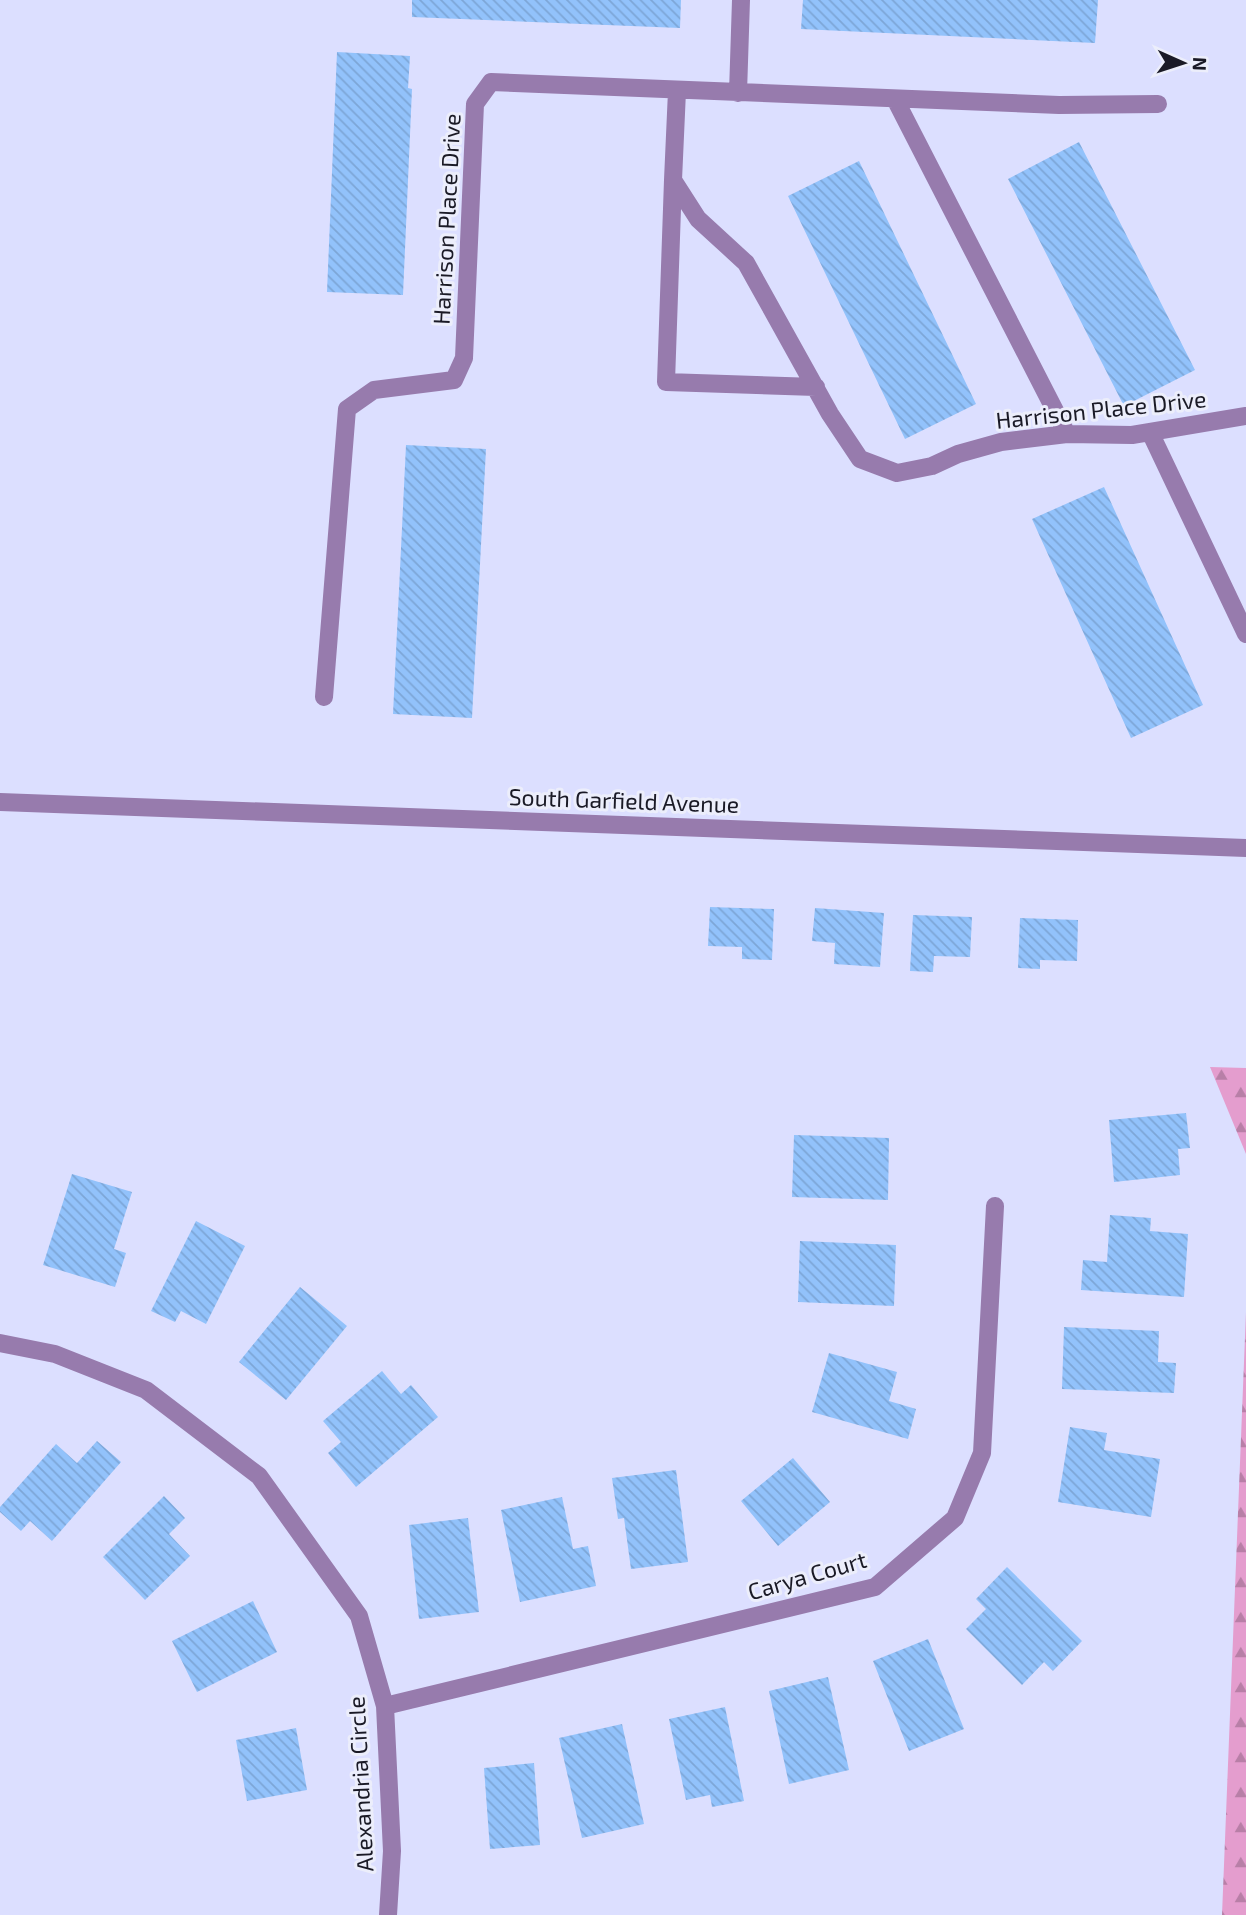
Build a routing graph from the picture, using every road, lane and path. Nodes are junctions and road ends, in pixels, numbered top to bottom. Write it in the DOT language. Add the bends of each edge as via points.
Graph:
graph roads {
  1 [pos="741,0"];
  2 [pos="677,91"];
  3 [pos="738,93"];
  4 [pos="895,99"];
  5 [pos="1158,104"];
  6 [pos="673,180"];
  7 [pos="816,387"];
  8 [pos="1246,416"];
  9 [pos="1150,432"];
  10 [pos="1067,433"];
  11 [pos="1246,634"];
  12 [pos="324,697"];
  13 [pos="0,802"];
  14 [pos="1246,848"];
  15 [pos="995,1206"];
  16 [pos="0,1343"];
  17 [pos="385,1706"];
  18 [pos="388,1915"];
  1 -- 3 [label="street"];
  2 -- 3 [label="street"];
  2 -- 6 [label="street"];
  2 -- 12 [label="street, Harrison Place Drive" via="491,82 475,104 464,358 454,380 374,390 346,409"];
  3 -- 4 [label="street"];
  4 -- 5 [label="street"];
  4 -- 10 [label="street"];
  6 -- 7 [label="street, Harrison Place Drive" via="698,219 746,263"];
  6 -- 7 [label="street" via="666,383"];
  7 -- 10 [label="street, Harrison Place Drive" via="860,459 897,473 1000,442"];
  8 -- 9 [label="street, Harrison Place Drive"];
  9 -- 10 [label="street, Harrison Place Drive"];
  9 -- 11 [label="street"];
  13 -- 14 [label="street, South Garfield Avenue"];
  15 -- 17 [label="street, Carya Court" via="982,1453 956,1518 875,1587"];
  16 -- 17 [label="street, Alexandria Circle" via="55,1354 146,1390 258,1476 359,1616"];
  17 -- 18 [label="street, Alexandria Circle" via="392,1852"];
}
